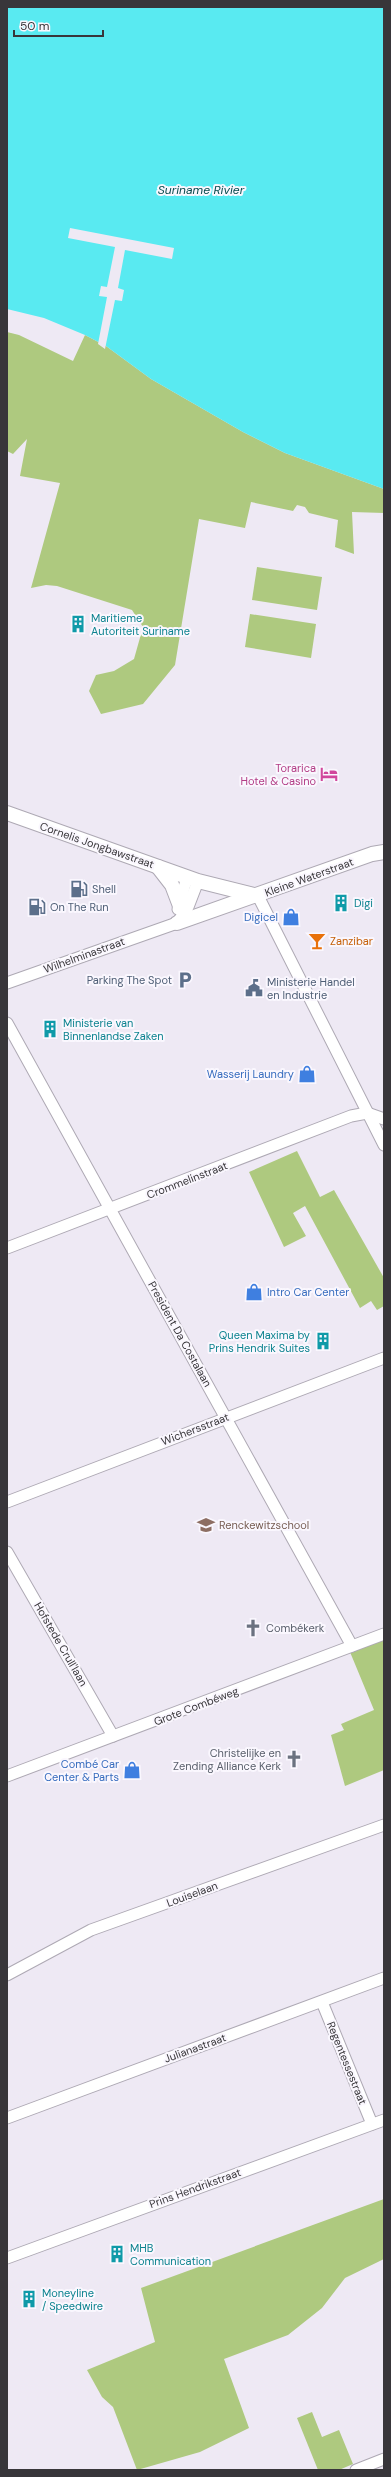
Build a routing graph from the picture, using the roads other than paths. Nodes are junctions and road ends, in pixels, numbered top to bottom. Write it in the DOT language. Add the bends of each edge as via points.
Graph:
graph roads {
  1 [pos="7,812"];
  2 [pos="384,852"];
  3 [pos="158,866"];
  4 [pos="192,879"];
  5 [pos="258,896"];
  6 [pos="180,906"];
  7 [pos="177,923"];
  8 [pos="161,927"];
  9 [pos="7,983"];
  10 [pos="7,1023"];
  11 [pos="367,1113"];
  12 [pos="384,1119"];
  13 [pos="384,1145"];
  14 [pos="109,1210"];
  15 [pos="7,1248"];
  16 [pos="384,1358"];
  17 [pos="226,1417"];
  18 [pos="7,1502"];
  19 [pos="7,1552"];
  20 [pos="384,1634"];
  21 [pos="352,1646"];
  22 [pos="113,1736"];
  23 [pos="7,1776"];
  24 [pos="384,1825"];
  25 [pos="7,1975"];
  26 [pos="384,1978"];
  27 [pos="322,2002"];
  28 [pos="7,2118"];
  29 [pos="384,2120"];
  30 [pos="372,2124"];
  31 [pos="7,2258"];
  32 [pos="384,2459"];
  33 [pos="356,2470"];
  1 -- 3 [label="main road, Cornelis Jongbawstraat"];
  2 -- 5 [label="main road, Kleine Waterstraat" via="291,882"];
  3 -- 4 [label="main road, Cornelis Jongbawstraat"];
  3 -- 6 [label="main road" via="172,885"];
  4 -- 5 [label="main road, Kleine Waterstraat"];
  4 -- 6 [label="street, Wilhelminastraat"];
  4 -- 7 [label="street" via="188,907"];
  5 -- 7 [label="main road"];
  5 -- 11 [label="street"];
  6 -- 8 [label="street, Wilhelminastraat"];
  7 -- 8 [label="street, Wilhelminastraat"];
  8 -- 9 [label="street, Wilhelminastraat"];
  10 -- 14 [label="street, President Da Costalaan"];
  11 -- 12 [label="street"];
  11 -- 13 [label="street"];
  11 -- 14 [label="street, Crommelinstraat" via="351,1116"];
  14 -- 15 [label="street, Crommelinstraat"];
  14 -- 17 [label="street, President Da Costalaan"];
  16 -- 17 [label="street, Wichersstraat"];
  17 -- 18 [label="street, Wichersstraat"];
  17 -- 21 [label="street, President Da Costalaan"];
  19 -- 22 [label="street, Hofstede Crull'laan"];
  20 -- 21 [label="street, Grote Combéweg"];
  21 -- 22 [label="street, Grote Combéweg"];
  22 -- 23 [label="street, Grote Combéweg"];
  24 -- 25 [label="street, Louiselaan" via="91,1930"];
  26 -- 27 [label="street, Julianastraat"];
  27 -- 28 [label="street, Julianastraat"];
  27 -- 30 [label="street, Regentessestraat"];
  29 -- 30 [label="street, Prins Hendrikstraat"];
  30 -- 31 [label="street, Prins Hendrikstraat"];
  32 -- 33 [label="street"];
}
